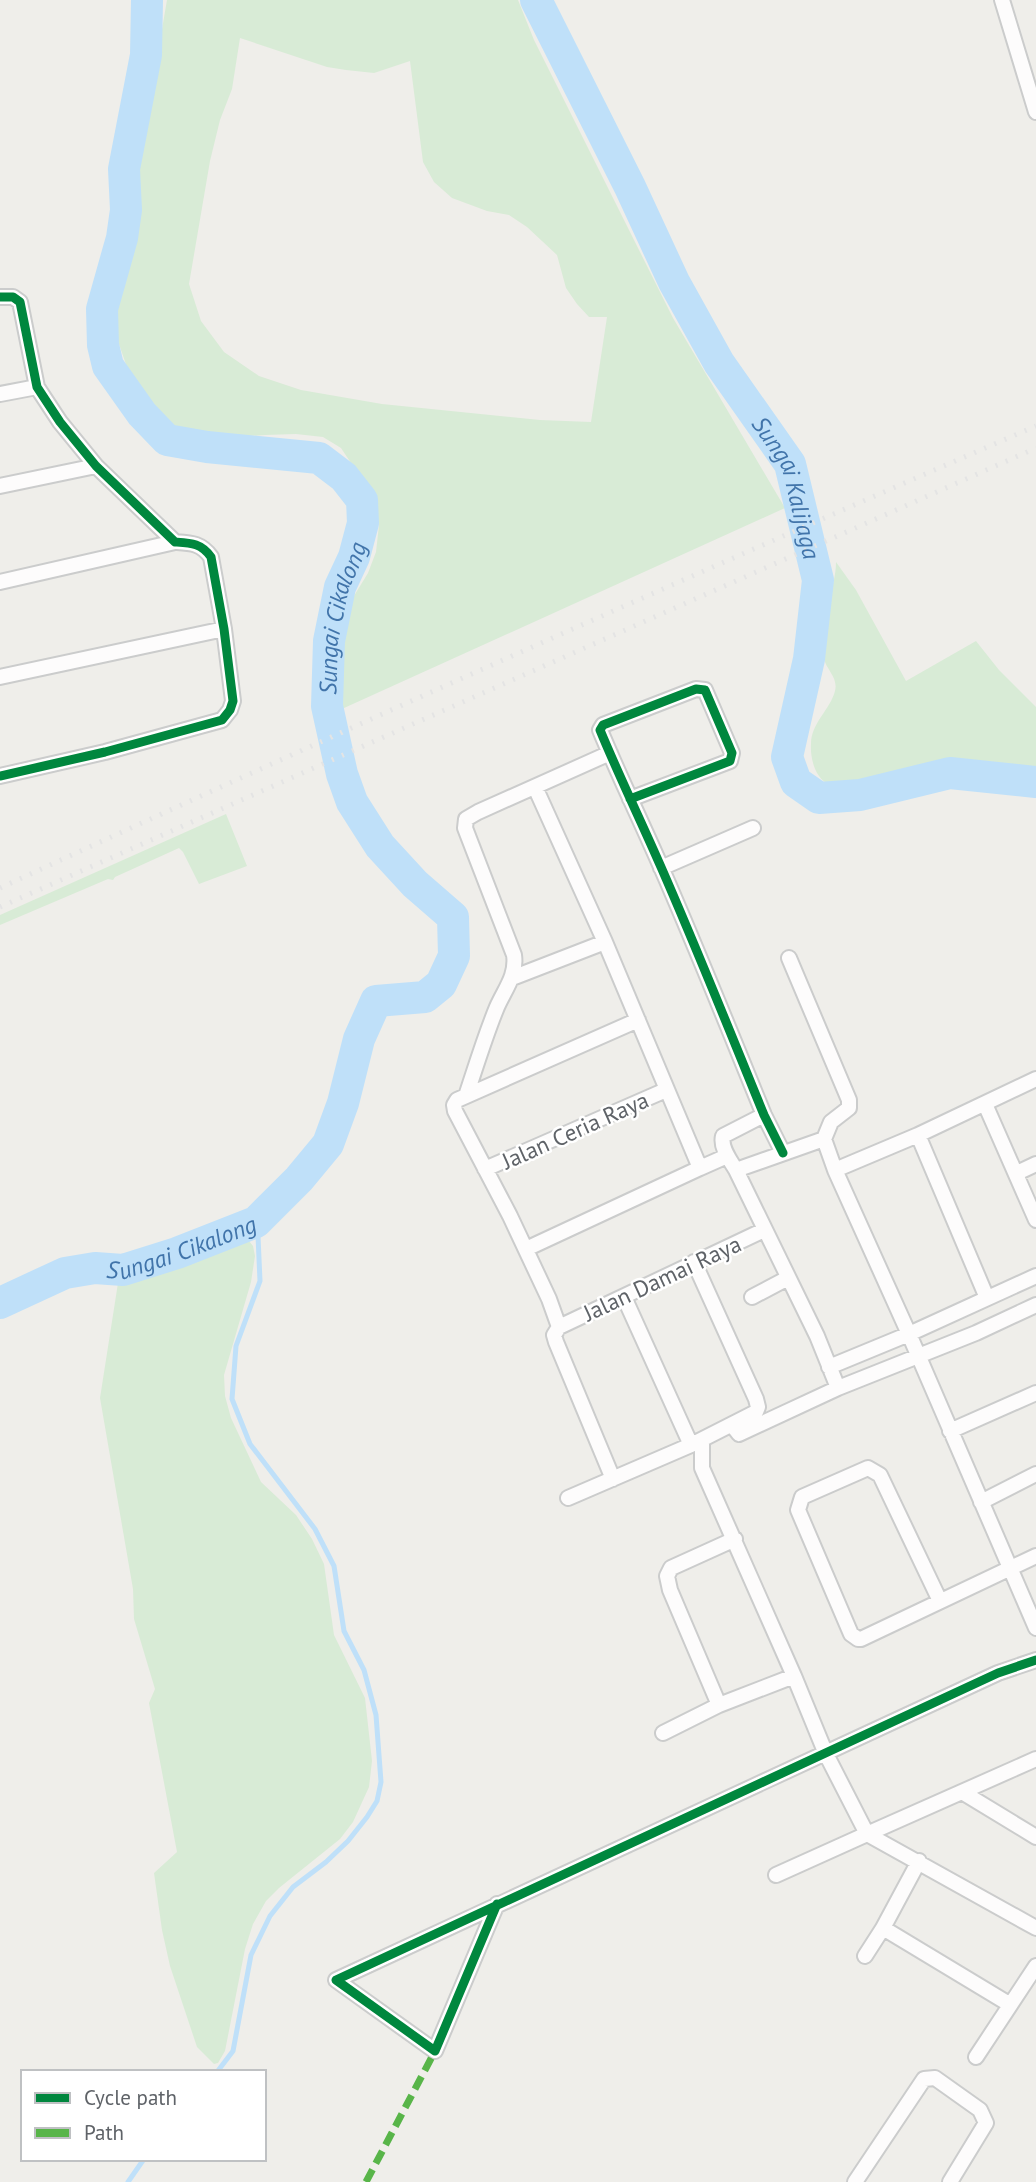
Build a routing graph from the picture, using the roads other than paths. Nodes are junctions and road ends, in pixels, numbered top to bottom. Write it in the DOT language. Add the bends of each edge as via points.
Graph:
graph roads {
  1 [pos="1002,0"];
  2 [pos="1036,113"];
  3 [pos="0,297"];
  4 [pos="37,387"];
  5 [pos="0,394"];
  6 [pos="96,467"];
  7 [pos="0,486"];
  8 [pos="175,542"];
  9 [pos="0,582"];
  10 [pos="224,629"];
  11 [pos="0,677"];
  12 [pos="610,753"];
  13 [pos="0,776"];
  14 [pos="535,787"];
  15 [pos="630,799"];
  16 [pos="753,828"];
  17 [pos="661,868"];
  18 [pos="605,942"];
  19 [pos="789,958"];
  20 [pos="512,978"];
  21 [pos="638,1020"];
  22 [pos="1036,1079"];
  23 [pos="666,1090"];
  24 [pos="466,1096"];
  25 [pos="985,1104"];
  26 [pos="764,1115"];
  27 [pos="918,1135"];
  28 [pos="824,1139"];
  29 [pos="783,1153"];
  30 [pos="727,1156"];
  31 [pos="1036,1164"];
  32 [pos="699,1168"];
  33 [pos="485,1169"];
  34 [pos="736,1170"];
  35 [pos="835,1170"];
  36 [pos="1017,1172"];
  37 [pos="1036,1220"];
  38 [pos="765,1230"];
  39 [pos="526,1249"];
  40 [pos="694,1262"];
  41 [pos="1036,1276"];
  42 [pos="789,1278"];
  43 [pos="624,1297"];
  44 [pos="752,1297"];
  45 [pos="987,1298"];
  46 [pos="1036,1305"];
  47 [pos="559,1327"];
  48 [pos="909,1334"];
  49 [pos="918,1356"];
  50 [pos="829,1367"];
  51 [pos="838,1388"];
  52 [pos="1036,1393"];
  53 [pos="732,1425"];
  54 [pos="950,1432"];
  55 [pos="699,1447"];
  56 [pos="1036,1474"];
  57 [pos="613,1479"];
  58 [pos="568,1498"];
  59 [pos="981,1502"];
  60 [pos="735,1539"];
  61 [pos="1036,1556"];
  62 [pos="1009,1568"];
  63 [pos="940,1601"];
  64 [pos="1036,1628"];
  65 [pos="1036,1660"];
  66 [pos="794,1676"];
  67 [pos="719,1705"];
  68 [pos="663,1733"];
  69 [pos="826,1754"];
  70 [pos="1036,1759"];
  71 [pos="962,1792"];
  72 [pos="867,1834"];
  73 [pos="1036,1837"];
  74 [pos="919,1861"];
  75 [pos="776,1875"];
  76 [pos="496,1905"];
  77 [pos="883,1928"];
  78 [pos="1036,1928"];
  79 [pos="865,1956"];
  80 [pos="1036,1966"];
  81 [pos="1009,2004"];
  82 [pos="976,2057"];
  83 [pos="855,2182"];
  84 [pos="950,2182"];
  1 -- 2 [label="street"];
  3 -- 4 [label="street" via="20,302"];
  4 -- 5 [label="street"];
  4 -- 6 [label="street"];
  6 -- 7 [label="street"];
  6 -- 8 [label="street"];
  8 -- 9 [label="street"];
  8 -- 10 [label="street" via="196,543 211,557"];
  10 -- 11 [label="street"];
  10 -- 13 [label="street" via="233,701 222,720"];
  12 -- 14 [label="street"];
  12 -- 15 [label="street"];
  12 -- 15 [label="street" via="600,730 603,725 696,689 708,693 732,753 730,761"];
  14 -- 18 [label="street"];
  14 -- 20 [label="street" via="478,811 465,823 514,956"];
  15 -- 17 [label="street"];
  16 -- 17 [label="street"];
  17 -- 26 [label="street"];
  18 -- 20 [label="street"];
  18 -- 21 [label="street"];
  19 -- 28 [label="street" via="849,1100 849,1108 831,1122"];
  20 -- 24 [label="street"];
  21 -- 23 [label="street"];
  21 -- 24 [label="street"];
  22 -- 25 [label="street"];
  23 -- 32 [label="street"];
  23 -- 33 [label="street, Jalan Ceria Raya"];
  24 -- 33 [label="street" via="457,1100 455,1111"];
  25 -- 27 [label="street"];
  25 -- 36 [label="street"];
  26 -- 29 [label="street"];
  26 -- 30 [label="street" via="723,1136"];
  27 -- 35 [label="street"];
  27 -- 45 [label="street"];
  28 -- 29 [label="street"];
  28 -- 35 [label="street"];
  29 -- 34 [label="street"];
  30 -- 32 [label="street"];
  30 -- 34 [label="street"];
  31 -- 36 [label="street"];
  32 -- 39 [label="street"];
  33 -- 39 [label="street"];
  34 -- 38 [label="street"];
  35 -- 48 [label="street"];
  36 -- 37 [label="street"];
  38 -- 40 [label="street, Jalan Damai Raya"];
  38 -- 42 [label="street"];
  39 -- 47 [label="street"];
  40 -- 43 [label="street, Jalan Damai Raya"];
  40 -- 53 [label="street" via="758,1404 754,1414"];
  41 -- 45 [label="street"];
  42 -- 44 [label="street"];
  42 -- 50 [label="street"];
  43 -- 47 [label="street, Jalan Damai Raya"];
  43 -- 55 [label="street"];
  45 -- 48 [label="street"];
  46 -- 49 [label="street"];
  47 -- 57 [label="street" via="556,1342"];
  48 -- 49 [label="street"];
  48 -- 50 [label="street"];
  49 -- 51 [label="street"];
  49 -- 54 [label="street"];
  50 -- 51 [label="street"];
  51 -- 53 [label="street" via="739,1434"];
  52 -- 54 [label="street"];
  53 -- 55 [label="street"];
  54 -- 59 [label="street"];
  55 -- 57 [label="street"];
  55 -- 60 [label="street" via="702,1468"];
  56 -- 59 [label="street"];
  57 -- 58 [label="street"];
  59 -- 62 [label="street"];
  60 -- 66 [label="street"];
  60 -- 67 [label="street" via="671,1568 667,1576"];
  61 -- 62 [label="street"];
  62 -- 63 [label="street"];
  62 -- 64 [label="street"];
  63 -- 63 [label="street" via="875,1470 868,1468 802,1497 798,1510 854,1637 861,1639"];
  65 -- 69 [label="street" via="998,1673"];
  66 -- 67 [label="street"];
  66 -- 69 [label="street"];
  67 -- 68 [label="street"];
  69 -- 72 [label="street"];
  69 -- 76 [label="street"];
  70 -- 71 [label="street"];
  71 -- 72 [label="street"];
  71 -- 73 [label="street"];
  72 -- 74 [label="street"];
  72 -- 75 [label="street"];
  74 -- 77 [label="street"];
  74 -- 78 [label="street"];
  76 -- 76 [label="street" via="410,1945 336,1980 435,2051"];
  77 -- 79 [label="street"];
  77 -- 81 [label="street"];
  80 -- 81 [label="street"];
  81 -- 82 [label="street"];
  83 -- 84 [label="street" via="928,2078 935,2078 980,2110 986,2123"];
}
